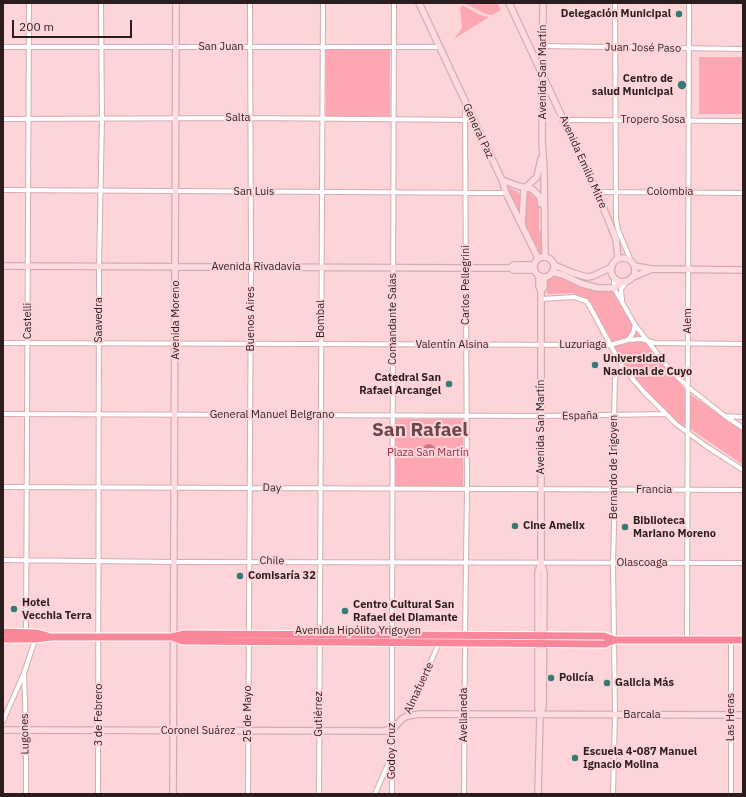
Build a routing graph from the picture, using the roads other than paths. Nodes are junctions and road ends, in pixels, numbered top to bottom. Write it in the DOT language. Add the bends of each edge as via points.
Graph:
graph roads {
  1 [pos="29,3"];
  2 [pos="101,3"];
  3 [pos="176,3"];
  4 [pos="250,3"];
  5 [pos="323,3"];
  6 [pos="394,3"];
  7 [pos="419,3"];
  8 [pos="509,3"];
  9 [pos="543,3"];
  10 [pos="615,3"];
  11 [pos="689,3"];
  12 [pos="250,46"];
  13 [pos="322,46"];
  14 [pos="394,46"];
  15 [pos="543,46"];
  16 [pos="3,47"];
  17 [pos="29,47"];
  18 [pos="102,47"];
  19 [pos="176,47"];
  20 [pos="439,47"];
  21 [pos="615,47"];
  22 [pos="689,48"];
  23 [pos="743,49"];
  24 [pos="542,75"];
  25 [pos="465,103"];
  26 [pos="250,118"];
  27 [pos="3,119"];
  28 [pos="28,119"];
  29 [pos="102,119"];
  30 [pos="176,119"];
  31 [pos="322,119"];
  32 [pos="394,119"];
  33 [pos="465,120"];
  34 [pos="472,120"];
  35 [pos="563,120"];
  36 [pos="615,120"];
  37 [pos="689,120"];
  38 [pos="743,121"];
  39 [pos="542,140"];
  40 [pos="502,180"];
  41 [pos="525,187"];
  42 [pos="3,190"];
  43 [pos="101,190"];
  44 [pos="28,191"];
  45 [pos="176,191"];
  46 [pos="251,192"];
  47 [pos="321,192"];
  48 [pos="393,192"];
  49 [pos="466,192"];
  50 [pos="597,192"];
  51 [pos="615,192"];
  52 [pos="688,192"];
  53 [pos="506,193"];
  54 [pos="743,193"];
  55 [pos="521,226"];
  56 [pos="544,232"];
  57 [pos="545,256"];
  58 [pos="538,258"];
  59 [pos="618,259"];
  60 [pos="633,263"];
  61 [pos="554,265"];
  62 [pos="3,266"];
  63 [pos="28,266"];
  64 [pos="99,266"];
  65 [pos="176,267"];
  66 [pos="251,267"];
  67 [pos="534,267"];
  68 [pos="612,267"];
  69 [pos="321,268"];
  70 [pos="393,268"];
  71 [pos="466,268"];
  72 [pos="652,269"];
  73 [pos="688,270"];
  74 [pos="743,270"];
  75 [pos="552,272"];
  76 [pos="542,276"];
  77 [pos="614,277"];
  78 [pos="628,280"];
  79 [pos="614,288"];
  80 [pos="541,299"];
  81 [pos="622,302"];
  82 [pos="635,325"];
  83 [pos="628,340"];
  84 [pos="647,341"];
  85 [pos="3,343"];
  86 [pos="28,343"];
  87 [pos="99,343"];
  88 [pos="176,343"];
  89 [pos="251,343"];
  90 [pos="688,343"];
  91 [pos="321,344"];
  92 [pos="392,344"];
  93 [pos="743,344"];
  94 [pos="466,345"];
  95 [pos="541,345"];
  96 [pos="610,345"];
  97 [pos="623,368"];
  98 [pos="688,387"];
  99 [pos="3,414"];
  100 [pos="27,414"];
  101 [pos="666,414"];
  102 [pos="99,415"];
  103 [pos="176,415"];
  104 [pos="250,415"];
  105 [pos="320,416"];
  106 [pos="392,416"];
  107 [pos="467,416"];
  108 [pos="541,416"];
  109 [pos="614,416"];
  110 [pos="726,416"];
  111 [pos="743,417"];
  112 [pos="743,428"];
  113 [pos="688,432"];
  114 [pos="743,470"];
  115 [pos="3,486"];
  116 [pos="27,487"];
  117 [pos="99,487"];
  118 [pos="175,487"];
  119 [pos="250,488"];
  120 [pos="320,488"];
  121 [pos="392,489"];
  122 [pos="467,489"];
  123 [pos="541,489"];
  124 [pos="615,490"];
  125 [pos="743,490"];
  126 [pos="688,491"];
  127 [pos="3,560"];
  128 [pos="27,560"];
  129 [pos="99,560"];
  130 [pos="248,561"];
  131 [pos="174,562"];
  132 [pos="320,562"];
  133 [pos="392,562"];
  134 [pos="466,562"];
  135 [pos="541,562"];
  136 [pos="613,563"];
  137 [pos="687,563"];
  138 [pos="743,563"];
  139 [pos="3,633"];
  140 [pos="26,636"];
  141 [pos="36,636"];
  142 [pos="99,637"];
  143 [pos="173,637"];
  144 [pos="248,638"];
  145 [pos="320,638"];
  146 [pos="3,639"];
  147 [pos="392,639"];
  148 [pos="465,639"];
  149 [pos="541,640"];
  150 [pos="614,640"];
  151 [pos="688,640"];
  152 [pos="731,640"];
  153 [pos="743,640"];
  154 [pos="439,643"];
  155 [pos="24,673"];
  156 [pos="464,714"];
  157 [pos="540,714"];
  158 [pos="615,714"];
  159 [pos="731,715"];
  160 [pos="743,715"];
  161 [pos="407,716"];
  162 [pos="3,721"];
  163 [pos="393,729"];
  164 [pos="3,730"];
  165 [pos="26,731"];
  166 [pos="98,731"];
  167 [pos="174,731"];
  168 [pos="248,731"];
  169 [pos="319,731"];
  170 [pos="393,753"];
  171 [pos="26,794"];
  172 [pos="98,794"];
  173 [pos="173,794"];
  174 [pos="248,794"];
  175 [pos="319,794"];
  176 [pos="374,794"];
  177 [pos="392,794"];
  178 [pos="464,794"];
  179 [pos="538,794"];
  180 [pos="613,794"];
  181 [pos="731,794"];
  1 -- 17 [label="street, Castelli"];
  2 -- 18 [label="street, Saavedra"];
  3 -- 19 [label="street, Avenida Moreno"];
  4 -- 12 [label="street, Buenos Aires"];
  5 -- 13 [label="street, Bombal"];
  6 -- 14 [label="street, Comandante Salas"];
  7 -- 20 [label="street, General Paz"];
  8 -- 24 [label="street, Avenida Emilio Mitre"];
  9 -- 15 [label="street, Avenida San Martín"];
  10 -- 21 [label="street"];
  11 -- 22 [label="street, Alem"];
  12 -- 13 [label="street, San Juan"];
  12 -- 19 [label="street, San Juan"];
  12 -- 26 [label="street, Buenos Aires"];
  13 -- 14 [label="street, San Juan"];
  13 -- 31 [label="street, Bombal"];
  14 -- 20 [label="street, San Juan"];
  14 -- 32 [label="street, Comandante Salas"];
  15 -- 21 [label="street, Juan José Paso"];
  15 -- 24 [label="street, Avenida San Martín"];
  16 -- 17 [label="street, San Juan"];
  17 -- 18 [label="street, San Juan"];
  17 -- 28 [label="street, Castelli"];
  18 -- 19 [label="street, San Juan"];
  18 -- 29 [label="street, Saavedra"];
  19 -- 30 [label="street, Avenida Moreno"];
  20 -- 25 [label="street, General Paz"];
  21 -- 22 [label="street, Juan José Paso"];
  21 -- 36 [label="street"];
  22 -- 23 [label="street, Juan José Paso"];
  22 -- 37 [label="street, Alem"];
  24 -- 35 [label="street, Avenida Emilio Mitre"];
  24 -- 39 [label="street, Avenida San Martín"];
  25 -- 33 [label="street, Carlos Pellegrini"];
  25 -- 34 [label="street, General Paz"];
  26 -- 30 [label="street, Salta"];
  26 -- 31 [label="street, Salta"];
  26 -- 46 [label="street, Buenos Aires"];
  27 -- 28 [label="street, Salta"];
  28 -- 29 [label="street, Salta"];
  28 -- 44 [label="street, Castelli"];
  29 -- 30 [label="street, Salta"];
  29 -- 43 [label="street, Saavedra"];
  30 -- 45 [label="street, Avenida Moreno"];
  31 -- 32 [label="street, Salta"];
  31 -- 47 [label="street, Bombal"];
  32 -- 33 [label="street, Salta"];
  32 -- 48 [label="street, Comandante Salas"];
  33 -- 34 [label="street, Salta"];
  33 -- 49 [label="street, Carlos Pellegrini"];
  34 -- 40 [label="street, General Paz"];
  35 -- 36 [label="street, Tropero Sosa"];
  35 -- 50 [label="street, Avenida Emilio Mitre"];
  36 -- 37 [label="street, Tropero Sosa"];
  36 -- 51 [label="street"];
  37 -- 38 [label="street, Tropero Sosa"];
  37 -- 52 [label="street, Alem"];
  39 -- 41 [label="street, Avenida San Martín" via="541,163 537,177"];
  39 -- 56 [label="street, Avenida San Martín"];
  40 -- 41 [label="street"];
  40 -- 53 [label="street, General Paz"];
  41 -- 55 [label="street"];
  41 -- 56 [label="street" via="532,189 540,197 541,225"];
  42 -- 44 [label="street, San Luis"];
  43 -- 44 [label="street, San Luis"];
  43 -- 45 [label="street, San Luis"];
  43 -- 64 [label="street, Saavedra"];
  44 -- 63 [label="street, Castelli"];
  45 -- 46 [label="street, San Luis"];
  45 -- 65 [label="street, Avenida Moreno"];
  46 -- 47 [label="street, San Luis"];
  46 -- 66 [label="street, Buenos Aires"];
  47 -- 48 [label="street, San Luis"];
  47 -- 69 [label="street, Bombal"];
  48 -- 49 [label="street, San Luis"];
  48 -- 70 [label="street, Comandante Salas"];
  49 -- 53 [label="street, San Luis"];
  49 -- 71 [label="street, Carlos Pellegrini"];
  50 -- 51 [label="street, Colombia"];
  50 -- 59 [label="street, Avenida Emilio Mitre" via="616,239"];
  51 -- 52 [label="street, Colombia"];
  51 -- 60 [label="street" via="616,224"];
  52 -- 54 [label="street, Colombia"];
  52 -- 73 [label="street, Alem"];
  53 -- 55 [label="street, General Paz"];
  55 -- 58 [label="street, General Paz"];
  56 -- 57 [label="street, Avenida San Martín"];
  57 -- 58 [label="street"];
  57 -- 61 [label="street" via="551,259"];
  58 -- 67 [label="street"];
  59 -- 60 [label="street" via="625,258"];
  59 -- 68 [label="street"];
  60 -- 72 [label="street"];
  60 -- 78 [label="street" via="634,273"];
  61 -- 68 [label="street" via="587,277"];
  61 -- 75 [label="street"];
  62 -- 63 [label="street, Avenida Rivadavia"];
  63 -- 64 [label="street, Avenida Rivadavia"];
  63 -- 86 [label="street, Castelli"];
  64 -- 65 [label="street, Avenida Rivadavia"];
  64 -- 87 [label="street, Saavedra"];
  65 -- 66 [label="street, Avenida Rivadavia"];
  65 -- 88 [label="street, Avenida Moreno"];
  66 -- 69 [label="street, Avenida Rivadavia"];
  66 -- 89 [label="street, Buenos Aires"];
  67 -- 71 [label="street, Avenida Rivadavia" via="514,270"];
  67 -- 76 [label="street"];
  68 -- 77 [label="street"];
  69 -- 70 [label="street, Avenida Rivadavia"];
  69 -- 91 [label="street, Bombal"];
  70 -- 71 [label="street, Avenida Rivadavia"];
  70 -- 92 [label="street, Comandante Salas"];
  71 -- 94 [label="street, Carlos Pellegrini"];
  72 -- 73 [label="street"];
  72 -- 78 [label="street"];
  73 -- 74 [label="street"];
  73 -- 90 [label="street, Alem"];
  75 -- 76 [label="street"];
  75 -- 79 [label="street" via="590,286"];
  76 -- 80 [label="street, Avenida San Martín" via="539,286"];
  77 -- 78 [label="street" via="618,280"];
  77 -- 79 [label="street"];
  78 -- 79 [label="street"];
  78 -- 81 [label="street" via="621,289"];
  79 -- 81 [label="street"];
  80 -- 95 [label="street, Avenida San Martín"];
  80 -- 96 [label="street" via="574,297 586,301"];
  81 -- 82 [label="street"];
  82 -- 83 [label="street"];
  82 -- 84 [label="street"];
  83 -- 84 [label="street, Luzuriaga"];
  83 -- 96 [label="street, Luzuriaga"];
  84 -- 90 [label="street, Luzuriaga"];
  84 -- 98 [label="street" via="666,366"];
  85 -- 86 [label="street, Valentín Alsina"];
  86 -- 87 [label="street, Valentín Alsina"];
  86 -- 100 [label="street, Castelli"];
  87 -- 88 [label="street, Valentín Alsina"];
  87 -- 102 [label="street, Saavedra"];
  88 -- 89 [label="street, Valentín Alsina"];
  88 -- 103 [label="street, Avenida Moreno"];
  89 -- 91 [label="street, Valentín Alsina"];
  89 -- 104 [label="street, Buenos Aires"];
  90 -- 93 [label="street, Luzuriaga"];
  90 -- 98 [label="street, Alem"];
  91 -- 92 [label="street, Valentín Alsina"];
  91 -- 105 [label="street, Bombal"];
  92 -- 94 [label="street, Valentín Alsina"];
  92 -- 106 [label="street, Comandante Salas"];
  94 -- 95 [label="street, Valentín Alsina"];
  94 -- 107 [label="street, Carlos Pellegrini"];
  95 -- 96 [label="street, Luzuriaga"];
  95 -- 108 [label="street, Avenida San Martín"];
  96 -- 97 [label="street"];
  97 -- 101 [label="street"];
  97 -- 109 [label="street, Bernardo de Irigoyen" via="615,378"];
  98 -- 110 [label="street"];
  98 -- 113 [label="street, Alem"];
  99 -- 100 [label="street, General Manuel Belgrano"];
  100 -- 102 [label="street, General Manuel Belgrano"];
  100 -- 116 [label="street, Castelli"];
  101 -- 109 [label="street, España"];
  101 -- 113 [label="street"];
  102 -- 103 [label="street, General Manuel Belgrano"];
  102 -- 117 [label="street, Saavedra"];
  103 -- 104 [label="street, General Manuel Belgrano"];
  103 -- 118 [label="street, Avenida Moreno"];
  104 -- 105 [label="street, General Manuel Belgrano"];
  104 -- 119 [label="street, Buenos Aires"];
  105 -- 106 [label="street, General Manuel Belgrano"];
  105 -- 120 [label="street, Bombal"];
  106 -- 107 [label="street, General Manuel Belgrano"];
  106 -- 121 [label="street, Comandante Salas"];
  107 -- 108 [label="street, General Manuel Belgrano"];
  107 -- 122 [label="street, Carlos Pellegrini"];
  108 -- 109 [label="street, España"];
  108 -- 123 [label="street, Avenida San Martín"];
  109 -- 124 [label="street, Bernardo de Irigoyen"];
  110 -- 111 [label="street"];
  110 -- 112 [label="street"];
  113 -- 114 [label="street"];
  113 -- 126 [label="street, Alem"];
  115 -- 116 [label="street, Day"];
  116 -- 117 [label="street, Day"];
  116 -- 128 [label="street, Castelli"];
  117 -- 118 [label="street, Day"];
  117 -- 129 [label="street, Saavedra"];
  118 -- 119 [label="street, Day"];
  118 -- 131 [label="street, Avenida Moreno"];
  119 -- 120 [label="street, Day"];
  119 -- 130 [label="street, Buenos Aires"];
  120 -- 121 [label="street, Day"];
  120 -- 132 [label="street, Bombal"];
  121 -- 122 [label="street, Day"];
  121 -- 133 [label="street, Comandante Salas"];
  122 -- 123 [label="street, Day"];
  122 -- 134 [label="street, Carlos Pellegrini"];
  123 -- 124 [label="street, Francia"];
  123 -- 135 [label="street, Avenida San Martín"];
  124 -- 126 [label="street, Francia"];
  124 -- 136 [label="street, Bernardo de Irigoyen"];
  125 -- 126 [label="street, Francia"];
  126 -- 137 [label="street, Alem"];
  127 -- 128 [label="street, Chile"];
  128 -- 129 [label="street, Chile"];
  128 -- 140 [label="street, Castelli"];
  129 -- 131 [label="street, Chile"];
  129 -- 142 [label="street, Saavedra"];
  130 -- 131 [label="street, Chile"];
  130 -- 132 [label="street, Chile"];
  130 -- 144 [label="street, Buenos Aires"];
  131 -- 143 [label="street, Avenida Moreno"];
  132 -- 133 [label="street, Chile"];
  132 -- 145 [label="street, Bombal"];
  133 -- 134 [label="street, Chile"];
  133 -- 147 [label="street, Comandante Salas"];
  134 -- 135 [label="street, Chile"];
  134 -- 148 [label="street, Carlos Pellegrini"];
  135 -- 136 [label="street, Olascoaga"];
  135 -- 149 [label="street, Avenida San Martín" via="544,572"];
  136 -- 137 [label="street, Olascoaga"];
  136 -- 150 [label="street, Bernardo de Irigoyen"];
  137 -- 138 [label="street, Olascoaga"];
  137 -- 151 [label="street, Alem"];
  139 -- 140 [label="highway, Avenida Hipólito Yrigoyen" via="15,632"];
  140 -- 141 [label="highway, Avenida Hipólito Yrigoyen"];
  140 -- 146 [label="highway, Avenida Hipólito Yrigoyen"];
  141 -- 142 [label="highway, Avenida Hipólito Yrigoyen"];
  141 -- 155 [label="street"];
  142 -- 143 [label="highway, Avenida Hipólito Yrigoyen"];
  142 -- 166 [label="street, 3 de Febrero"];
  143 -- 144 [label="highway, Avenida Hipólito Yrigoyen" via="184,634"];
  143 -- 167 [label="street, Avenida Moreno"];
  144 -- 145 [label="highway, Avenida Hipólito Yrigoyen"];
  144 -- 168 [label="street, 25 de Mayo"];
  145 -- 147 [label="highway, Avenida Hipólito Yrigoyen"];
  145 -- 169 [label="street, Gutiérrez"];
  147 -- 148 [label="highway, Avenida Hipólito Yrigoyen"];
  147 -- 154 [label="highway, Avenida Hipólito Yrigoyen"];
  147 -- 163 [label="street, Godoy Cruz"];
  148 -- 149 [label="highway, Avenida Hipólito Yrigoyen"];
  148 -- 154 [label="highway, Avenida Hipólito Yrigoyen"];
  148 -- 156 [label="street, Avellaneda"];
  149 -- 150 [label="highway, Avenida Hipólito Yrigoyen" via="605,644"];
  149 -- 157 [label="street, Avenida San Martín" via="543,707"];
  150 -- 151 [label="highway, Avenida Hipólito Yrigoyen"];
  150 -- 158 [label="street, Bernardo de Irigoyen"];
  151 -- 152 [label="highway, Avenida Hipólito Yrigoyen"];
  152 -- 153 [label="highway, Avenida Hipólito Yrigoyen"];
  152 -- 159 [label="street, Las Heras"];
  154 -- 161 [label="street, Almafuerte"];
  155 -- 162 [label="street"];
  155 -- 165 [label="street, Lugones"];
  156 -- 157 [label="street"];
  156 -- 161 [label="street"];
  156 -- 178 [label="street, Avellaneda"];
  157 -- 158 [label="street, Barcala"];
  157 -- 179 [label="street, Avenida San Martín"];
  158 -- 159 [label="street, Barcala"];
  158 -- 180 [label="street, Bernardo de Irigoyen"];
  159 -- 160 [label="street, Barcala"];
  159 -- 181 [label="street, Las Heras"];
  161 -- 163 [label="street, Almafuerte"];
  163 -- 169 [label="street, Coronel Suárez" via="384,732"];
  163 -- 170 [label="street, Godoy Cruz"];
  164 -- 165 [label="street, Coronel Suárez"];
  165 -- 166 [label="street, Coronel Suárez"];
  165 -- 171 [label="street, Lugones"];
  166 -- 167 [label="street, Coronel Suárez"];
  166 -- 172 [label="street, 3 de Febrero"];
  167 -- 168 [label="street, Coronel Suárez"];
  167 -- 173 [label="street, Avenida Moreno"];
  168 -- 169 [label="street, Coronel Suárez"];
  168 -- 174 [label="street, 25 de Mayo"];
  169 -- 175 [label="street, Gutiérrez"];
  170 -- 176 [label="street"];
  170 -- 177 [label="street, Godoy Cruz"];
}
